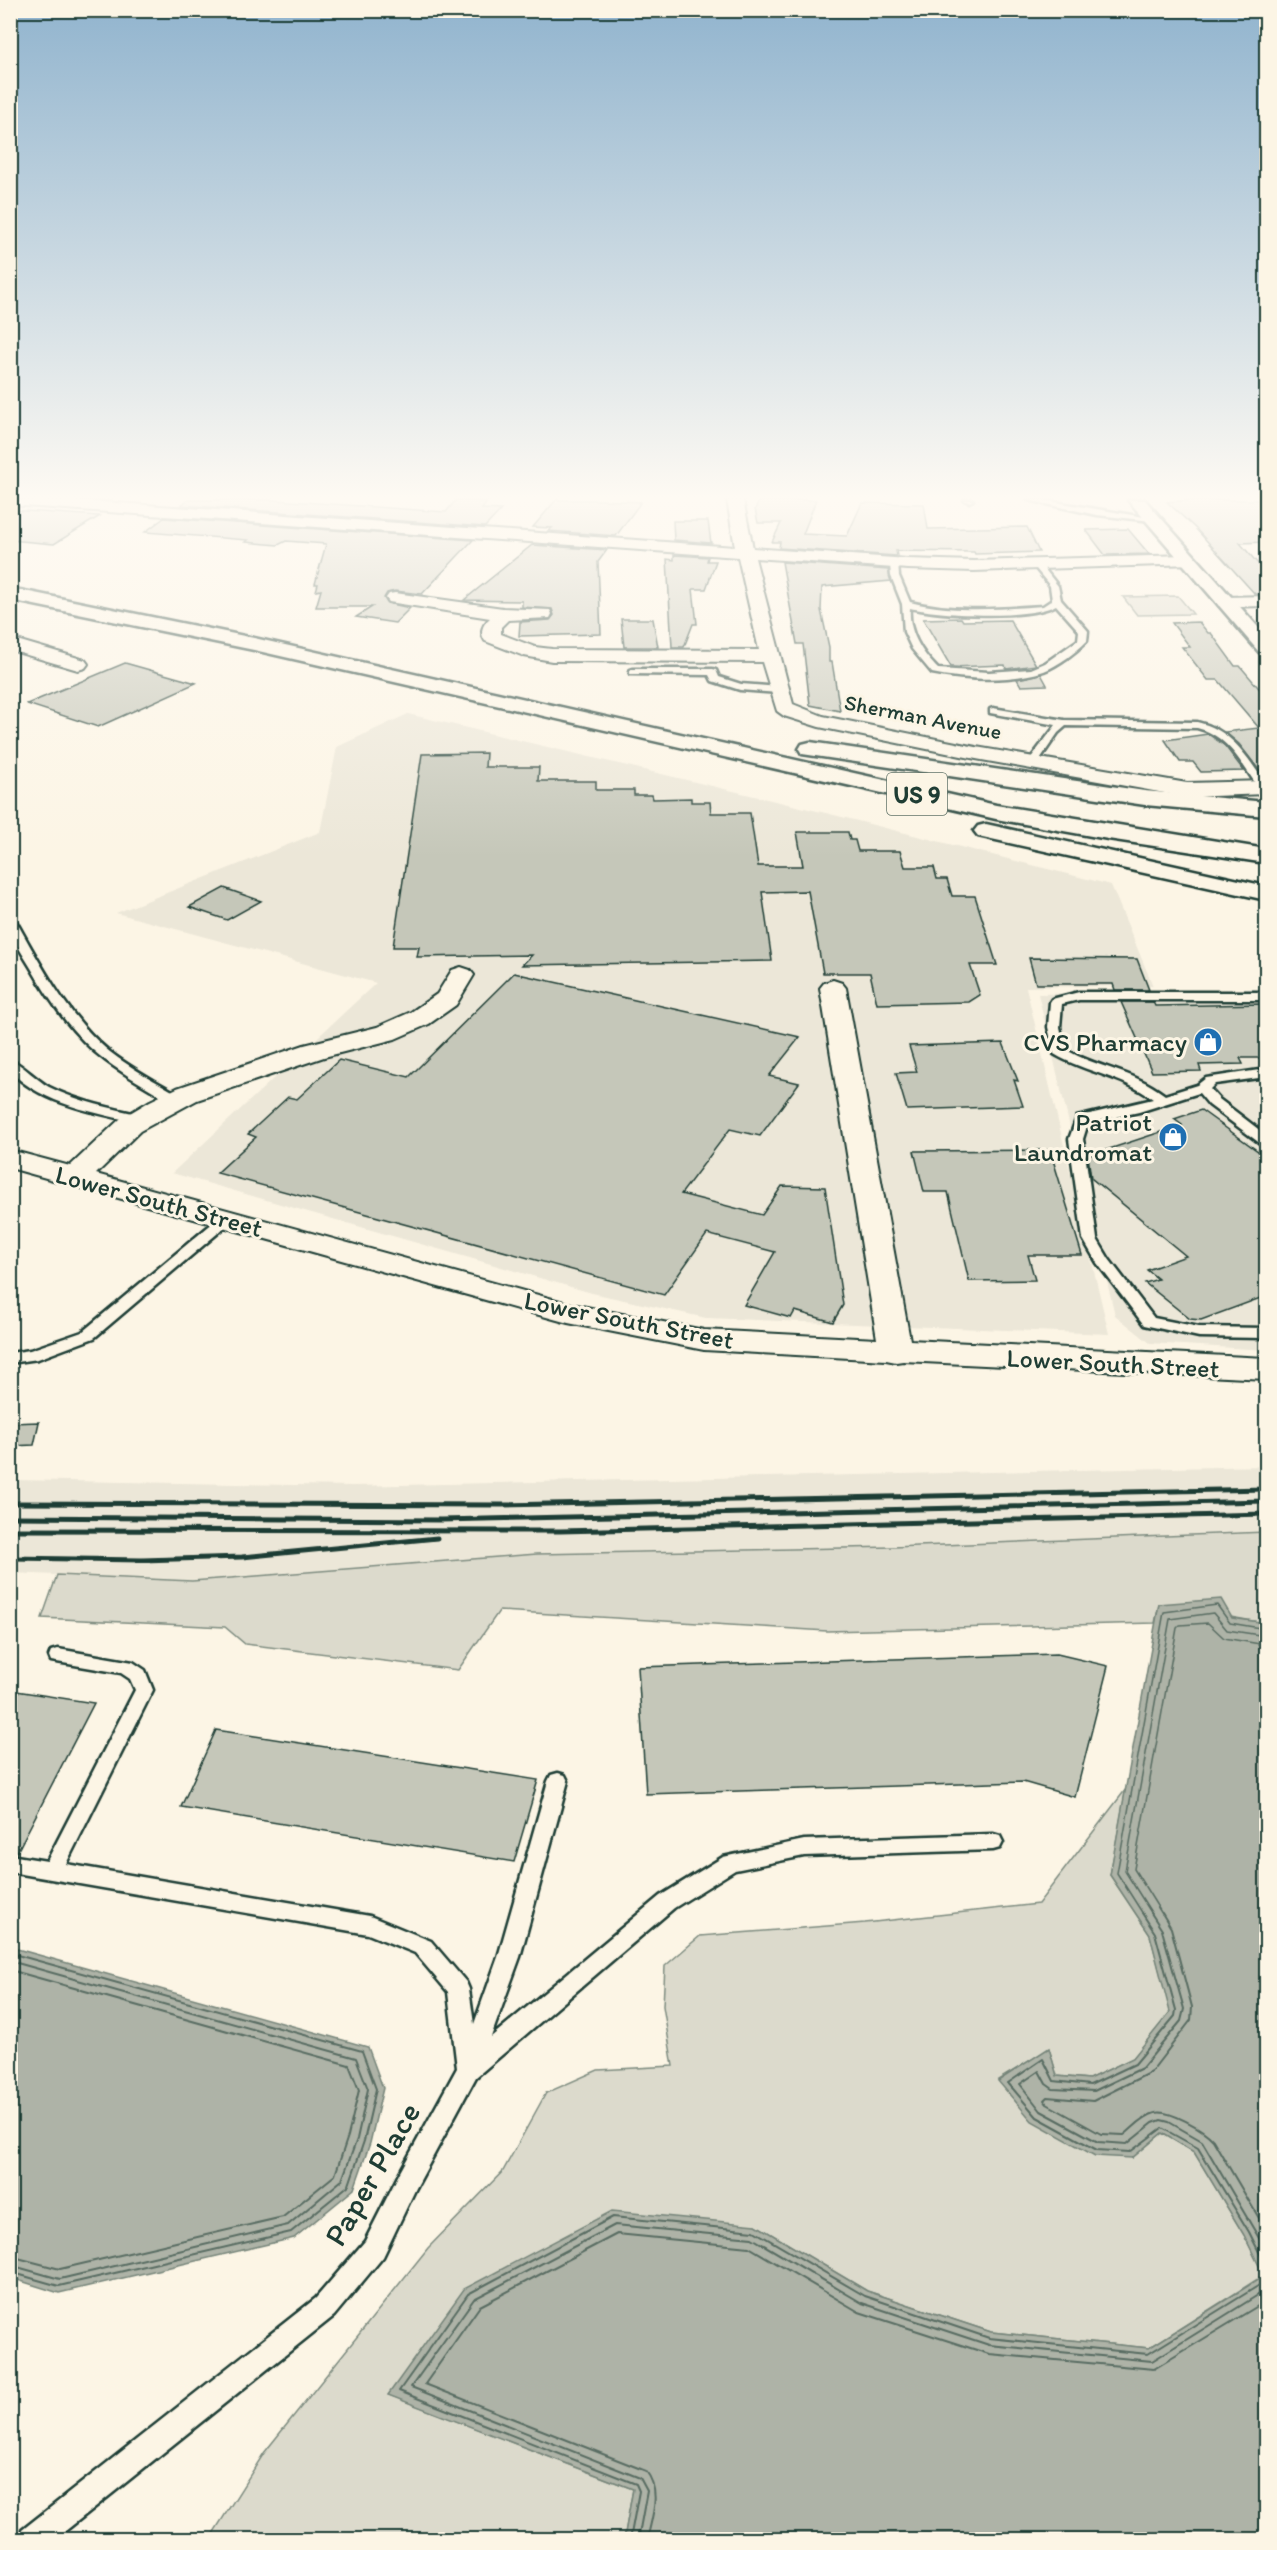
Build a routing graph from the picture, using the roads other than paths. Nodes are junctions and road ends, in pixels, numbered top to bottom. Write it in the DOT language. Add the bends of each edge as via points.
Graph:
graph roads {
  1 [pos="115,619"];
  2 [pos="132,619"];
  3 [pos="185,619"];
  4 [pos="187,619"];
  5 [pos="498,619"];
  6 [pos="762,619"];
  7 [pos="903,619"];
  8 [pos="1073,619"];
  9 [pos="1240,619"];
  10 [pos="195,621"];
  11 [pos="10,644"];
  12 [pos="254,644"];
  13 [pos="1266,648"];
  14 [pos="770,656"];
  15 [pos="78,664"];
  16 [pos="633,672"];
  17 [pos="779,690"];
  18 [pos="577,711"];
  19 [pos="993,711"];
  20 [pos="1064,723"];
  21 [pos="1032,763"];
  22 [pos="1266,795"];
  23 [pos="1266,838"];
  24 [pos="1266,856"];
  25 [pos="1266,893"];
  26 [pos="10,921"];
  27 [pos="461,975"];
  28 [pos="833,988"];
  29 [pos="1266,996"];
  30 [pos="10,1063"];
  31 [pos="1266,1073"];
  32 [pos="1202,1088"];
  33 [pos="176,1099"];
  34 [pos="1163,1100"];
  35 [pos="140,1119"];
  36 [pos="1266,1141"];
  37 [pos="10,1159"];
  38 [pos="75,1178"];
  39 [pos="226,1219"];
  40 [pos="1266,1333"];
  41 [pos="896,1352"];
  42 [pos="10,1358"];
  43 [pos="1266,1369"];
  44 [pos="58,1656"];
  45 [pos="558,1781"];
  46 [pos="993,1842"];
  47 [pos="10,1863"];
  48 [pos="52,1871"];
  49 [pos="468,2070"];
  50 [pos="32,2540"];
  1 -- 12 [label="main road"];
  2 -- 12 [label="main road, US 9"];
  3 -- 10 [label="main road, US 9"];
  4 -- 10 [label="main road"];
  5 -- 14 [label="street" via="492,626 492,637 531,652 585,656"];
  6 -- 14 [label="street, Sherman Avenue"];
  7 -- 8 [label="lane" via="922,659 934,671 978,674 1024,673 1043,668 1082,641 1084,631"];
  9 -- 13 [label="main road"];
  10 -- 18 [label="main road, US 9"];
  11 -- 15 [label="street"];
  12 -- 18 [label="main road, US 9"];
  14 -- 17 [label="street, Sherman Avenue"];
  16 -- 17 [label="lane" via="713,672 716,679 727,684"];
  17 -- 21 [label="street, Sherman Avenue" via="784,707 819,721"];
  18 -- 22 [label="main road" via="935,770 1145,798"];
  18 -- 23 [label="main road, US 9" via="955,789"];
  18 -- 24 [label="main road, US 9" via="996,812"];
  18 -- 25 [label="main road" via="986,831"];
  19 -- 20 [label="lane"];
  20 -- 21 [label="lane"];
  20 -- 22 [label="lane" via="1207,726 1238,752"];
  21 -- 22 [label="street, Sherman Avenue" via="1187,790"];
  26 -- 33 [label="lane" via="71,1019 91,1041"];
  27 -- 33 [label="street" via="447,999 420,1018 386,1033 314,1051"];
  28 -- 41 [label="street"];
  29 -- 34 [label="lane" via="1079,996 1056,1002 1054,1027 1059,1051 1075,1062 1142,1083"];
  30 -- 35 [label="lane" via="35,1085 79,1103"];
  31 -- 32 [label="lane" via="1210,1082"];
  32 -- 34 [label="lane"];
  32 -- 36 [label="lane" via="1214,1102"];
  33 -- 35 [label="street"];
  34 -- 40 [label="lane" via="1082,1120 1076,1139 1090,1239 1149,1322 1199,1332"];
  35 -- 38 [label="street"];
  37 -- 38 [label="street, Lower South Street"];
  38 -- 39 [label="street, Lower South Street"];
  39 -- 41 [label="street, Lower South Street" via="602,1320 704,1340"];
  39 -- 42 [label="lane" via="88,1335 32,1355"];
  41 -- 43 [label="street, Lower South Street"];
  44 -- 48 [label="lane" via="126,1667 138,1675 144,1690"];
  45 -- 49 [label="lane, Paper Place" via="509,1957"];
  46 -- 49 [label="lane" via="804,1848 730,1863 667,1902"];
  47 -- 48 [label="lane"];
  48 -- 49 [label="lane" via="370,1925 423,1947 458,1989"];
  49 -- 50 [label="lane, Paper Place" via="374,2249 325,2307"];
}
